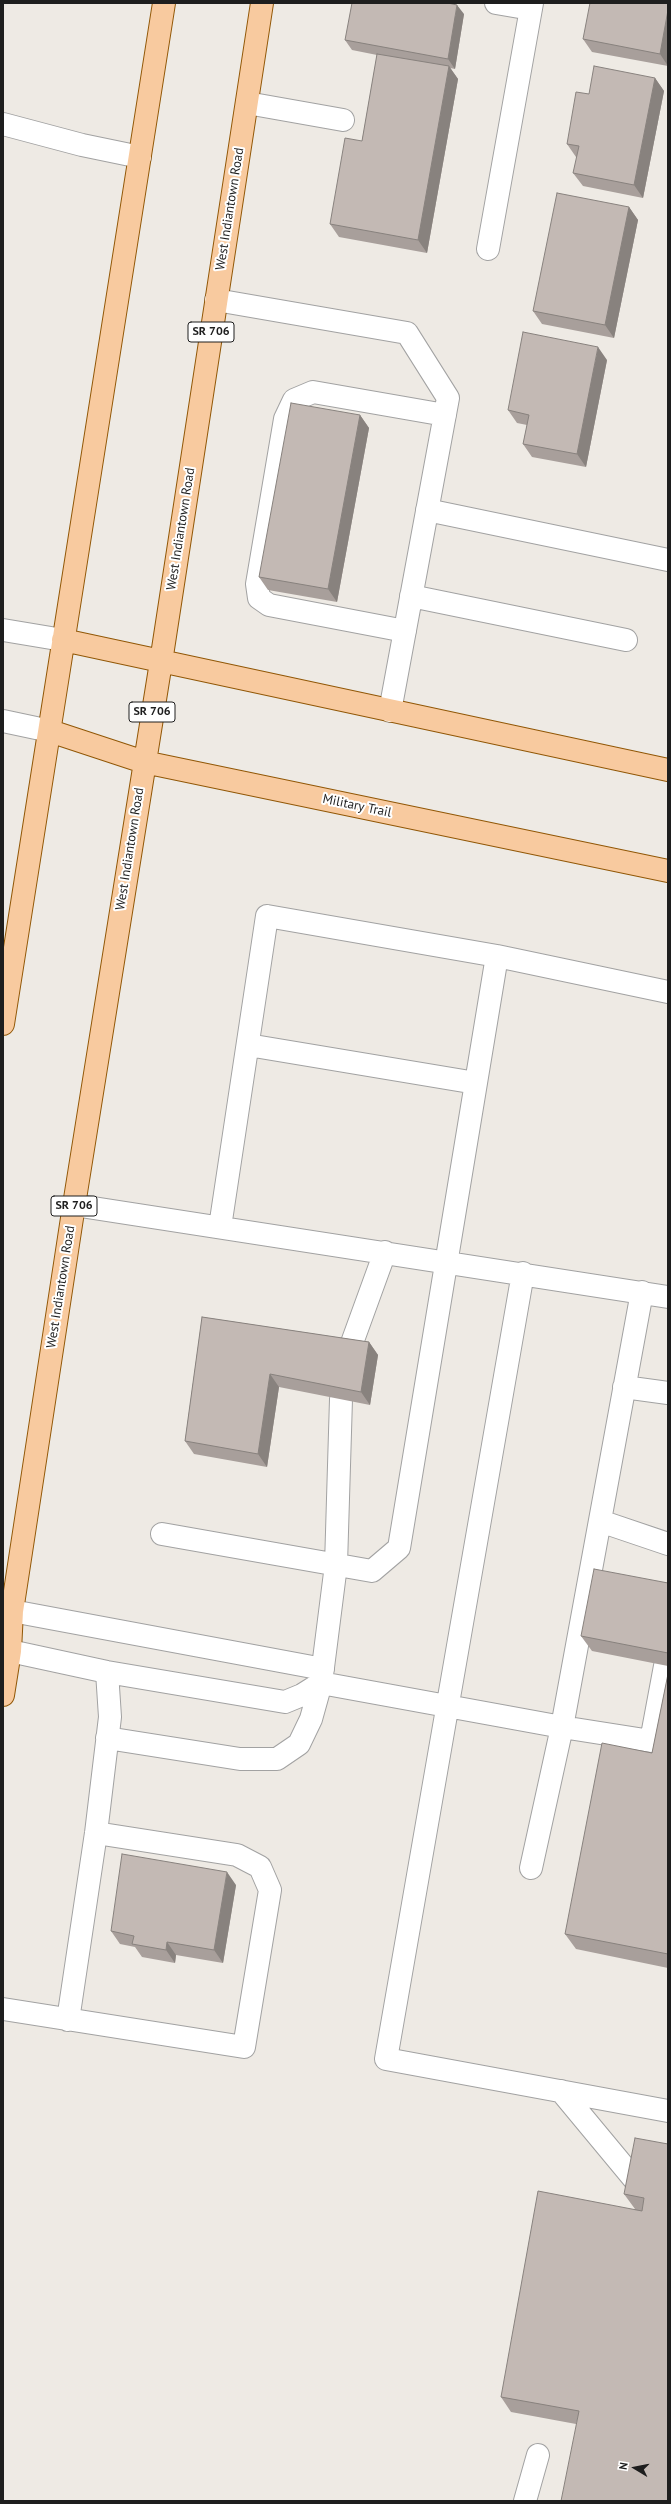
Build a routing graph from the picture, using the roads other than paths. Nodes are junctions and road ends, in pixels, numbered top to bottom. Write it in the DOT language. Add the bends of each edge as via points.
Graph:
graph roads {
  1 [pos="164,3"];
  2 [pos="262,3"];
  3 [pos="496,3"];
  4 [pos="531,6"];
  5 [pos="247,103"];
  6 [pos="343,120"];
  7 [pos="3,124"];
  8 [pos="140,157"];
  9 [pos="488,249"];
  10 [pos="216,300"];
  11 [pos="445,415"];
  12 [pos="427,510"];
  13 [pos="668,560"];
  14 [pos="411,596"];
  15 [pos="3,630"];
  16 [pos="405,632"];
  17 [pos="63,640"];
  18 [pos="626,640"];
  19 [pos="161,662"];
  20 [pos="390,711"];
  21 [pos="3,721"];
  22 [pos="50,731"];
  23 [pos="144,762"];
  24 [pos="668,770"];
  25 [pos="668,871"];
  26 [pos="497,956"];
  27 [pos="668,992"];
  28 [pos="3,1024"];
  29 [pos="248,1045"];
  30 [pos="476,1083"];
  31 [pos="74,1205"];
  32 [pos="220,1227"];
  33 [pos="385,1252"];
  34 [pos="447,1262"];
  35 [pos="523,1273"];
  36 [pos="642,1292"];
  37 [pos="668,1297"];
  38 [pos="349,1351"];
  39 [pos="624,1387"];
  40 [pos="668,1393"];
  41 [pos="341,1399"];
  42 [pos="600,1521"];
  43 [pos="162,1534"];
  44 [pos="668,1544"];
  45 [pos="336,1565"];
  46 [pos="12,1611"];
  47 [pos="10,1651"];
  48 [pos="665,1666"];
  49 [pos="107,1672"];
  50 [pos="322,1676"];
  51 [pos="3,1695"];
  52 [pos="447,1707"];
  53 [pos="562,1727"];
  54 [pos="107,1738"];
  55 [pos="96,1833"];
  56 [pos="531,1868"];
  57 [pos="3,2009"];
  58 [pos="68,2020"];
  59 [pos="561,2091"];
  60 [pos="668,2111"];
  61 [pos="639,2185"];
  62 [pos="538,2455"];
  63 [pos="525,2501"];
  1 -- 8 [label="main road"];
  2 -- 5 [label="main road, West Indiantown Road / SR 706"];
  3 -- 4 [label="street"];
  4 -- 9 [label="street"];
  5 -- 6 [label="street"];
  5 -- 10 [label="main road, West Indiantown Road / SR 706"];
  7 -- 8 [label="street"];
  8 -- 17 [label="main road"];
  10 -- 11 [label="street" via="407,333 448,398"];
  10 -- 19 [label="main road, West Indiantown Road / SR 706"];
  11 -- 12 [label="street"];
  11 -- 16 [label="street" via="313,392 294,400 285,419 257,584 259,598 269,605"];
  12 -- 13 [label="street"];
  12 -- 14 [label="street"];
  14 -- 16 [label="street"];
  14 -- 18 [label="street"];
  15 -- 17 [label="street"];
  16 -- 20 [label="street"];
  17 -- 19 [label="main road"];
  17 -- 22 [label="main road"];
  19 -- 20 [label="main road"];
  19 -- 23 [label="main road, West Indiantown Road / SR 706"];
  20 -- 24 [label="main road"];
  21 -- 22 [label="street"];
  22 -- 23 [label="main road, Military Trail"];
  22 -- 28 [label="main road"];
  23 -- 25 [label="main road, Military Trail"];
  23 -- 31 [label="main road, West Indiantown Road / SR 706"];
  26 -- 27 [label="street"];
  26 -- 29 [label="street" via="267,916"];
  26 -- 30 [label="street"];
  29 -- 30 [label="street"];
  29 -- 32 [label="street"];
  30 -- 34 [label="street"];
  31 -- 32 [label="street"];
  31 -- 46 [label="main road, West Indiantown Road / SR 706"];
  32 -- 33 [label="street"];
  33 -- 34 [label="street"];
  33 -- 38 [label="street"];
  34 -- 35 [label="street"];
  34 -- 45 [label="street" via="400,1548 372,1571"];
  35 -- 36 [label="street"];
  35 -- 52 [label="street"];
  36 -- 37 [label="street"];
  36 -- 39 [label="street"];
  39 -- 40 [label="street"];
  39 -- 42 [label="street"];
  41 -- 45 [label="street"];
  42 -- 44 [label="street"];
  42 -- 53 [label="street"];
  43 -- 45 [label="street"];
  45 -- 50 [label="street"];
  46 -- 47 [label="main road, West Indiantown Road / SR 706"];
  46 -- 50 [label="street"];
  47 -- 49 [label="street"];
  47 -- 51 [label="main road, West Indiantown Road / SR 706"];
  48 -- 53 [label="street" via="651,1741"];
  49 -- 50 [label="street" via="285,1702 302,1695"];
  49 -- 54 [label="street" via="110,1717"];
  50 -- 52 [label="street"];
  50 -- 54 [label="street" via="312,1720 299,1744 277,1759 240,1759"];
  52 -- 53 [label="street"];
  52 -- 59 [label="street" via="386,2059"];
  53 -- 56 [label="street"];
  54 -- 55 [label="street"];
  55 -- 58 [label="street"];
  55 -- 58 [label="street" via="237,1854 260,1868 270,1890 244,2047"];
  57 -- 58 [label="street"];
  59 -- 60 [label="street"];
  59 -- 61 [label="street"];
  62 -- 63 [label="street"];
}
